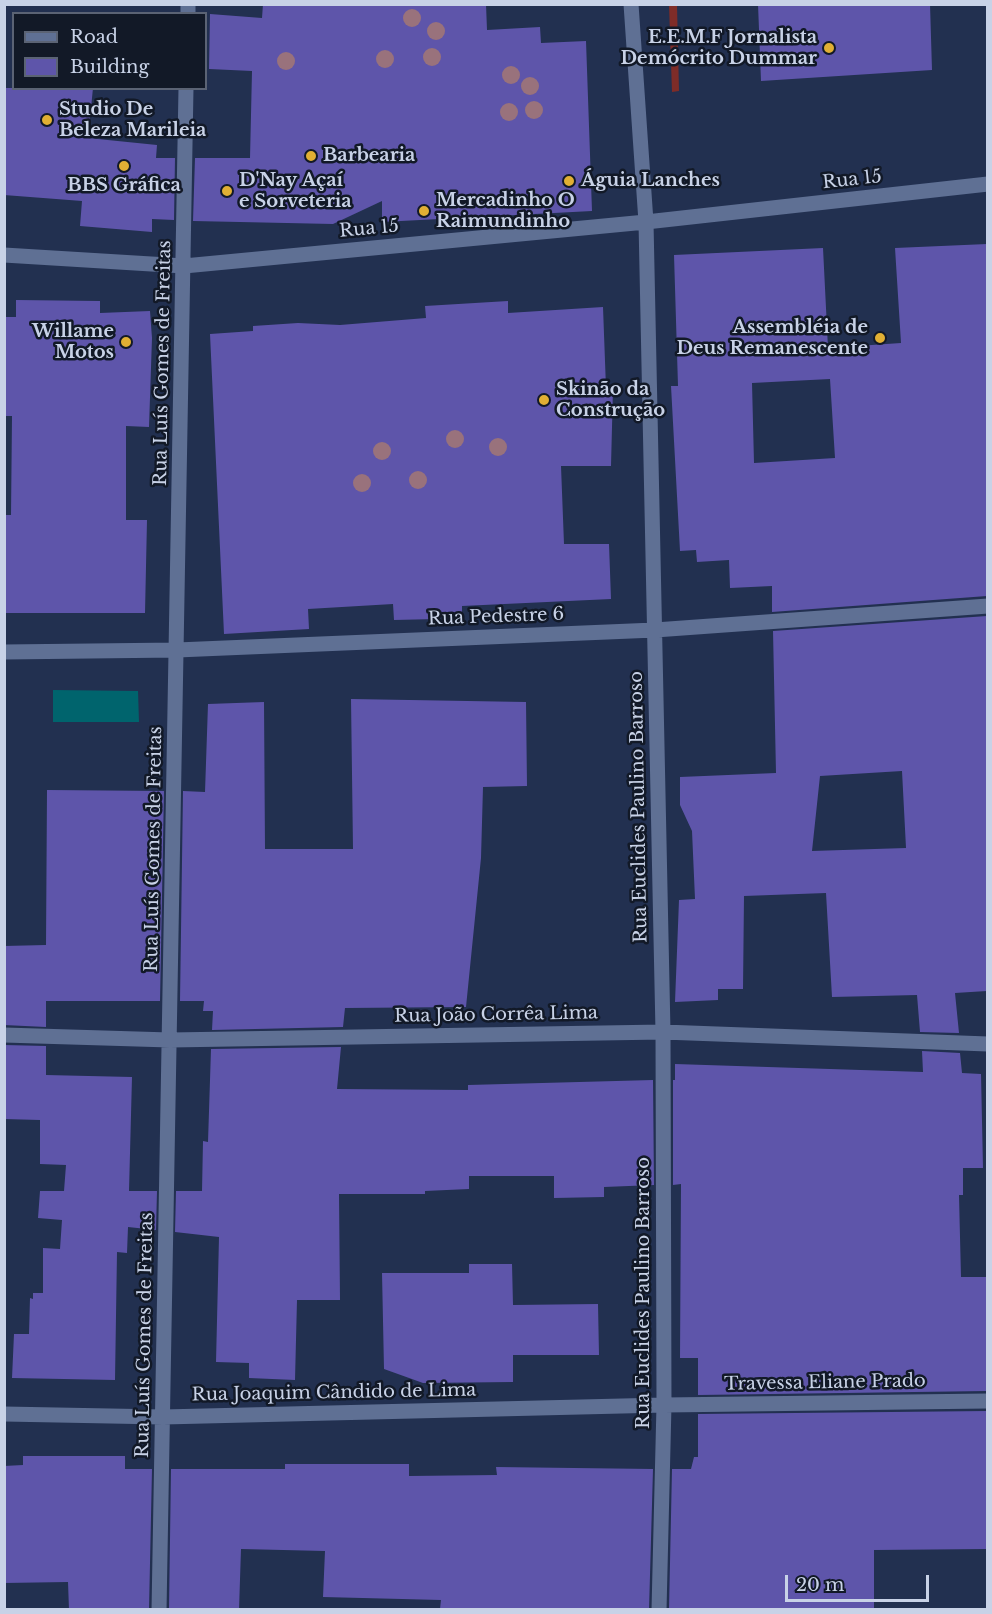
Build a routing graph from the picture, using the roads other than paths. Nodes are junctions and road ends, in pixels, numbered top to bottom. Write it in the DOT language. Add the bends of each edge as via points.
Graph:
graph roads {
  1 [pos="631,4"];
  2 [pos="186,90"];
  3 [pos="987,184"];
  4 [pos="646,222"];
  5 [pos="4,255"];
  6 [pos="184,266"];
  7 [pos="987,606"];
  8 [pos="655,630"];
  9 [pos="177,650"];
  10 [pos="4,652"];
  11 [pos="663,1032"];
  12 [pos="4,1035"];
  13 [pos="170,1040"];
  14 [pos="987,1044"];
  15 [pos="987,1401"];
  16 [pos="664,1404"];
  17 [pos="4,1414"];
  18 [pos="162,1417"];
  19 [pos="159,1610"];
  20 [pos="659,1610"];
  1 -- 4 [label="street, Rua Euclides Paulino Barroso"];
  2 -- 6 [label="street, Rua Luís Gomes de Freitas"];
  3 -- 4 [label="street, Rua 15"];
  4 -- 6 [label="street, Rua 15"];
  4 -- 8 [label="street, Rua Euclides Paulino Barroso"];
  5 -- 6 [label="street, Rua 15"];
  6 -- 9 [label="street, Rua Luís Gomes de Freitas"];
  7 -- 8 [label="street, Rua Pedestre 6"];
  8 -- 9 [label="street, Rua Pedestre 6"];
  8 -- 11 [label="street, Rua Euclides Paulino Barroso"];
  9 -- 10 [label="street, Rua Pedestre 6"];
  9 -- 13 [label="street, Rua Luís Gomes de Freitas"];
  11 -- 13 [label="street, Rua João Corrêa Lima"];
  11 -- 14 [label="street, Rua João Corrêa Lima"];
  11 -- 16 [label="street, Rua Euclides Paulino Barroso"];
  12 -- 13 [label="street, Rua João Corrêa Lima"];
  13 -- 18 [label="street, Rua Luís Gomes de Freitas"];
  15 -- 16 [label="street, Travessa Eliane Prado"];
  16 -- 18 [label="street, Rua Joaquim Cândido de Lima"];
  16 -- 20 [label="street, Rua Euclides Paulino Barroso"];
  17 -- 18 [label="street, Rua Joaquim Cândido de Lima"];
  18 -- 19 [label="street, Rua Luís Gomes de Freitas"];
}
